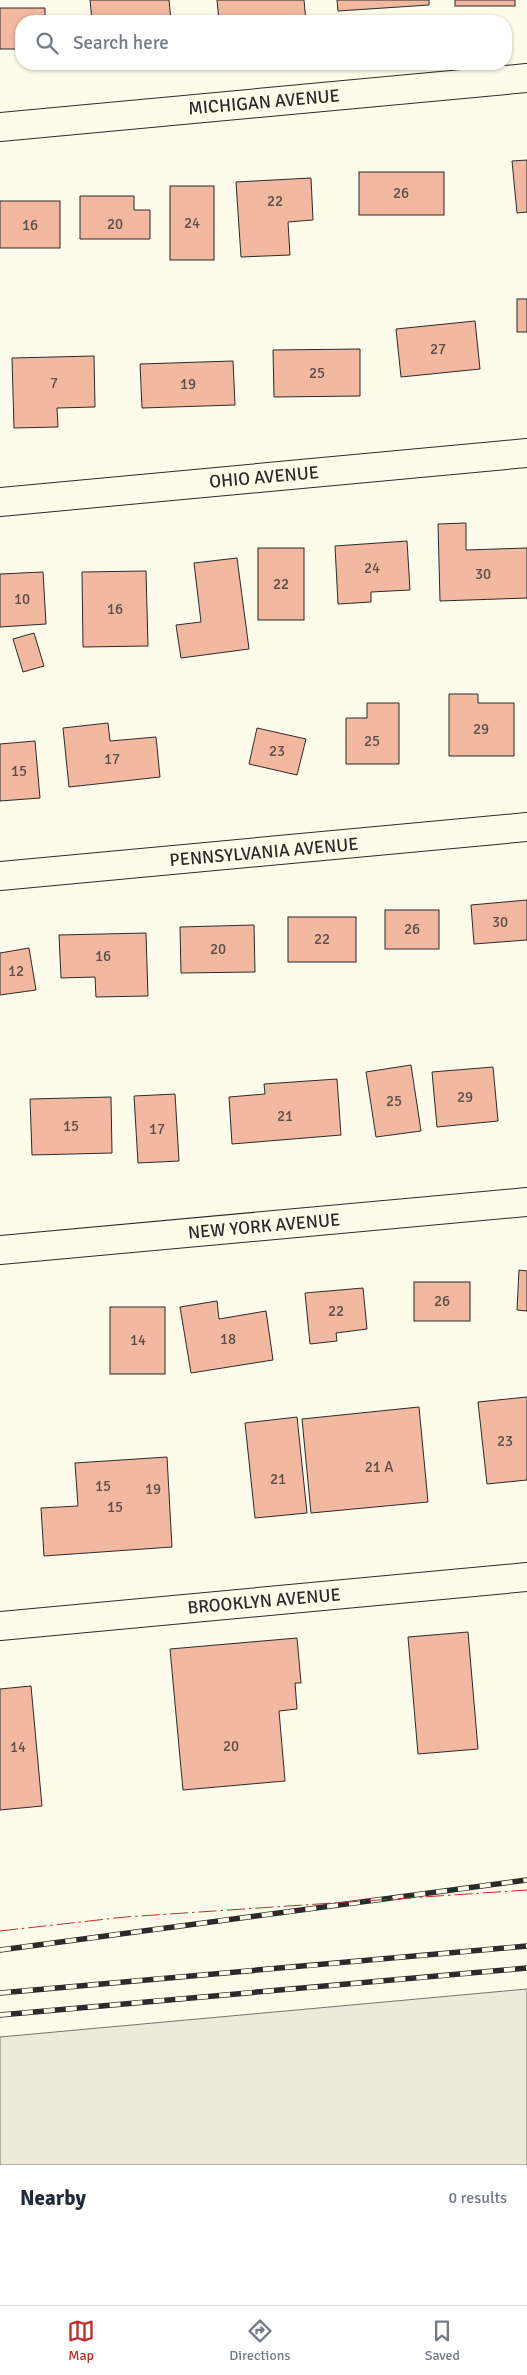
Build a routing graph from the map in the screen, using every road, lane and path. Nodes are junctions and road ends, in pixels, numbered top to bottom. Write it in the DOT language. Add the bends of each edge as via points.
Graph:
graph roads {
  1 [pos="527,78"];
  2 [pos="0,127"];
  3 [pos="527,453"];
  4 [pos="0,502"];
  5 [pos="527,827"];
  6 [pos="0,876"];
  7 [pos="527,1202"];
  8 [pos="0,1250"];
  9 [pos="527,1577"];
  10 [pos="0,1626"];
  1 -- 2 [label="street, MICHIGAN AVENUE"];
  3 -- 4 [label="street, OHIO AVENUE"];
  5 -- 6 [label="street, PENNSYLVANIA AVENUE"];
  7 -- 8 [label="street, NEW YORK AVENUE"];
  9 -- 10 [label="street, BROOKLYN AVENUE"];
}
